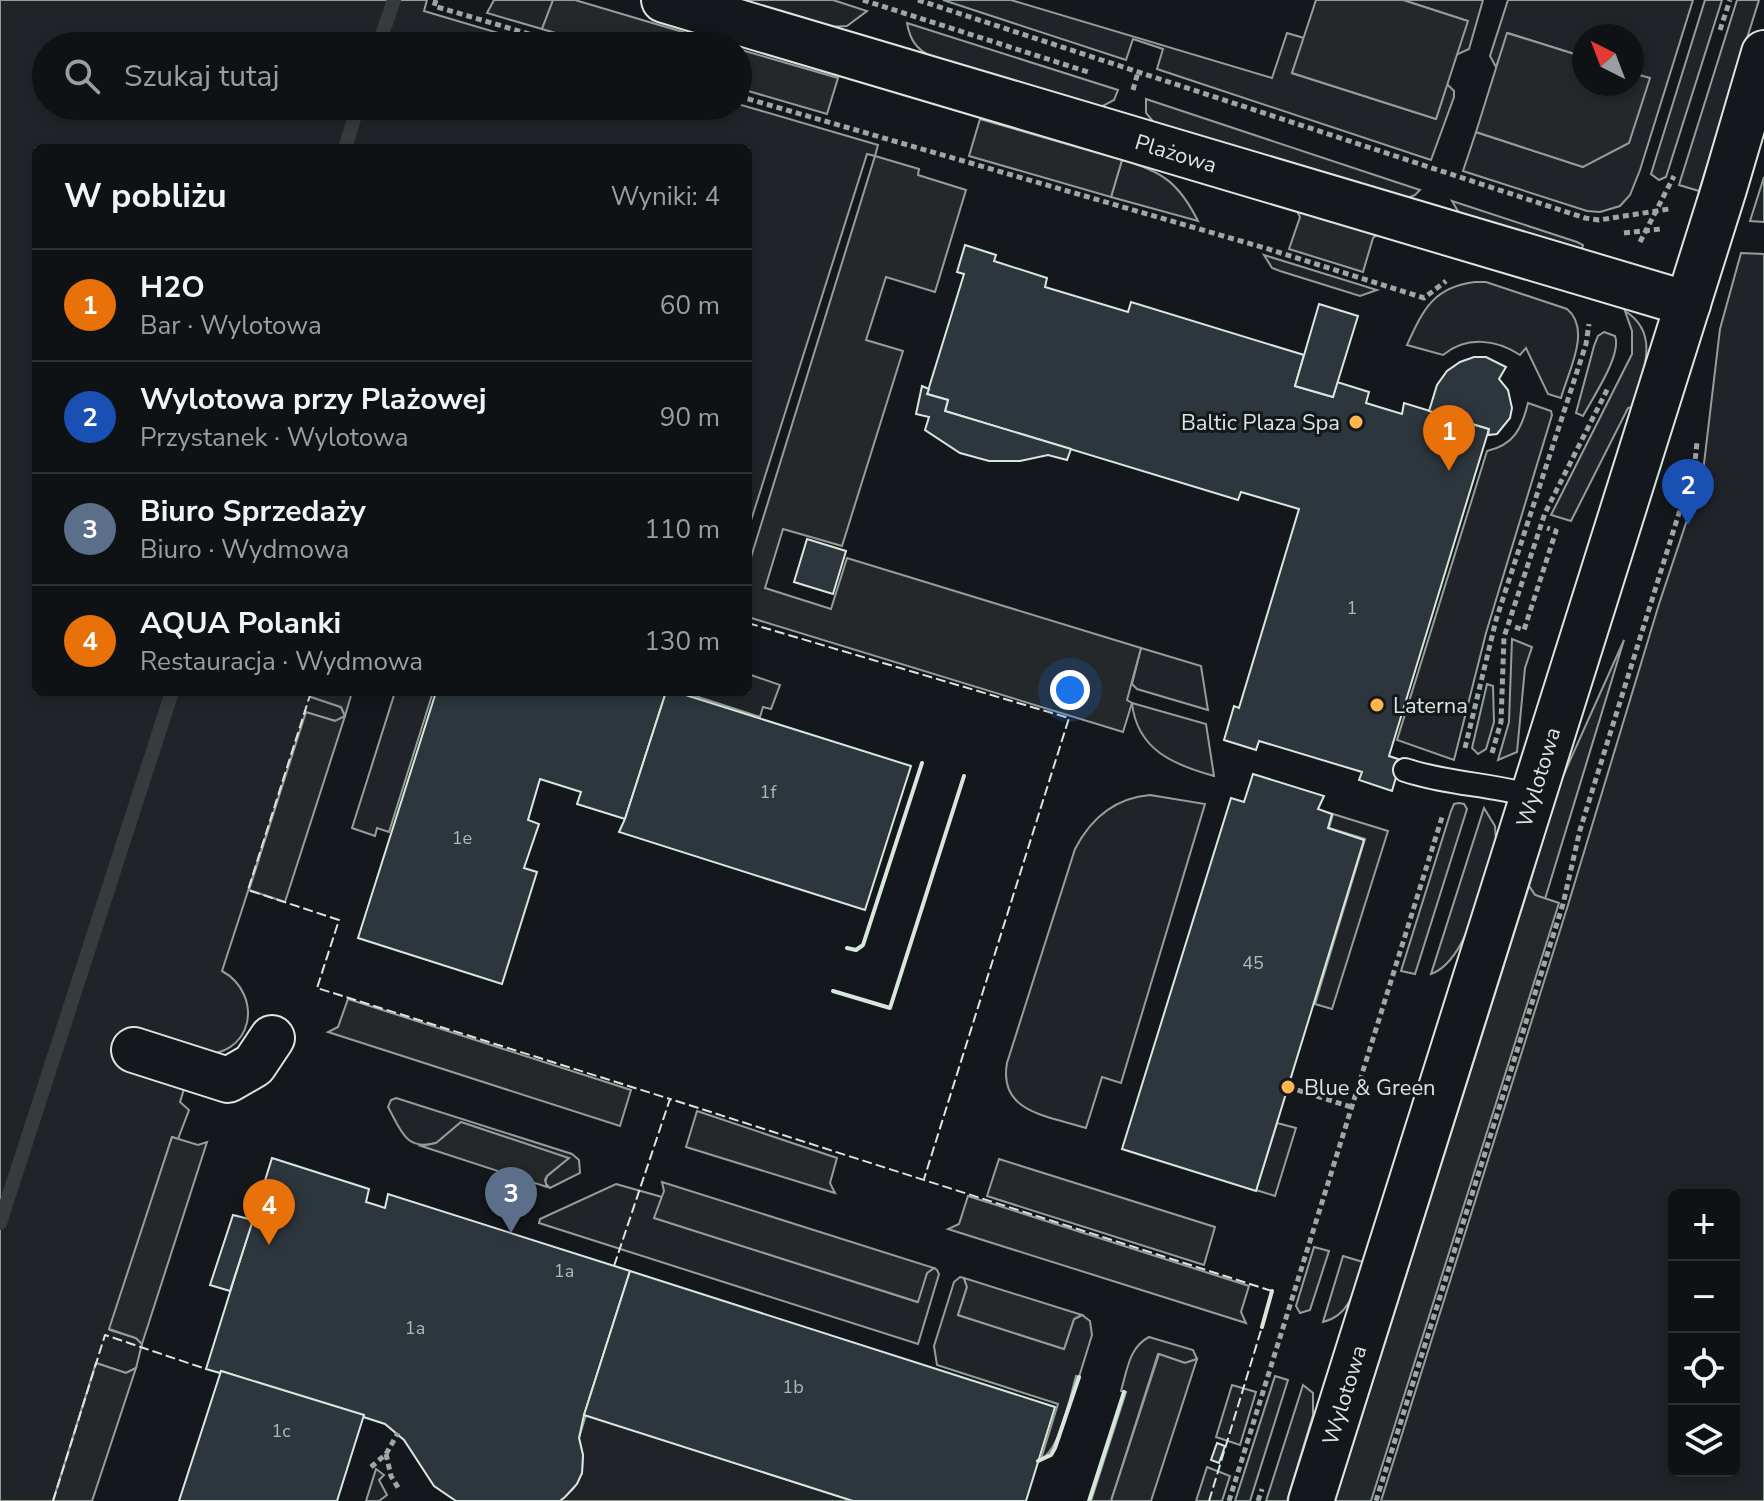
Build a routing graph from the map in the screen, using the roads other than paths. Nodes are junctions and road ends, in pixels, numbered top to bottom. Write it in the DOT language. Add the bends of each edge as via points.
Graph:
graph roads {
  1 [pos="664,0"];
  2 [pos="1763,62"];
  3 [pos="1688,304"];
  4 [pos="1405,770"];
  5 [pos="1532,796"];
  6 [pos="272,1038"];
  7 [pos="134,1050"];
  8 [pos="1311,1501"];
  1 -- 3 [label="street, Plażowa"];
  2 -- 3 [label="street, Wylotowa"];
  3 -- 5 [label="street, Wylotowa"];
  4 -- 5 [label="lane"];
  5 -- 8 [label="street, Wylotowa"];
  6 -- 7 [label="street" via="254,1065 228,1080"];
}
